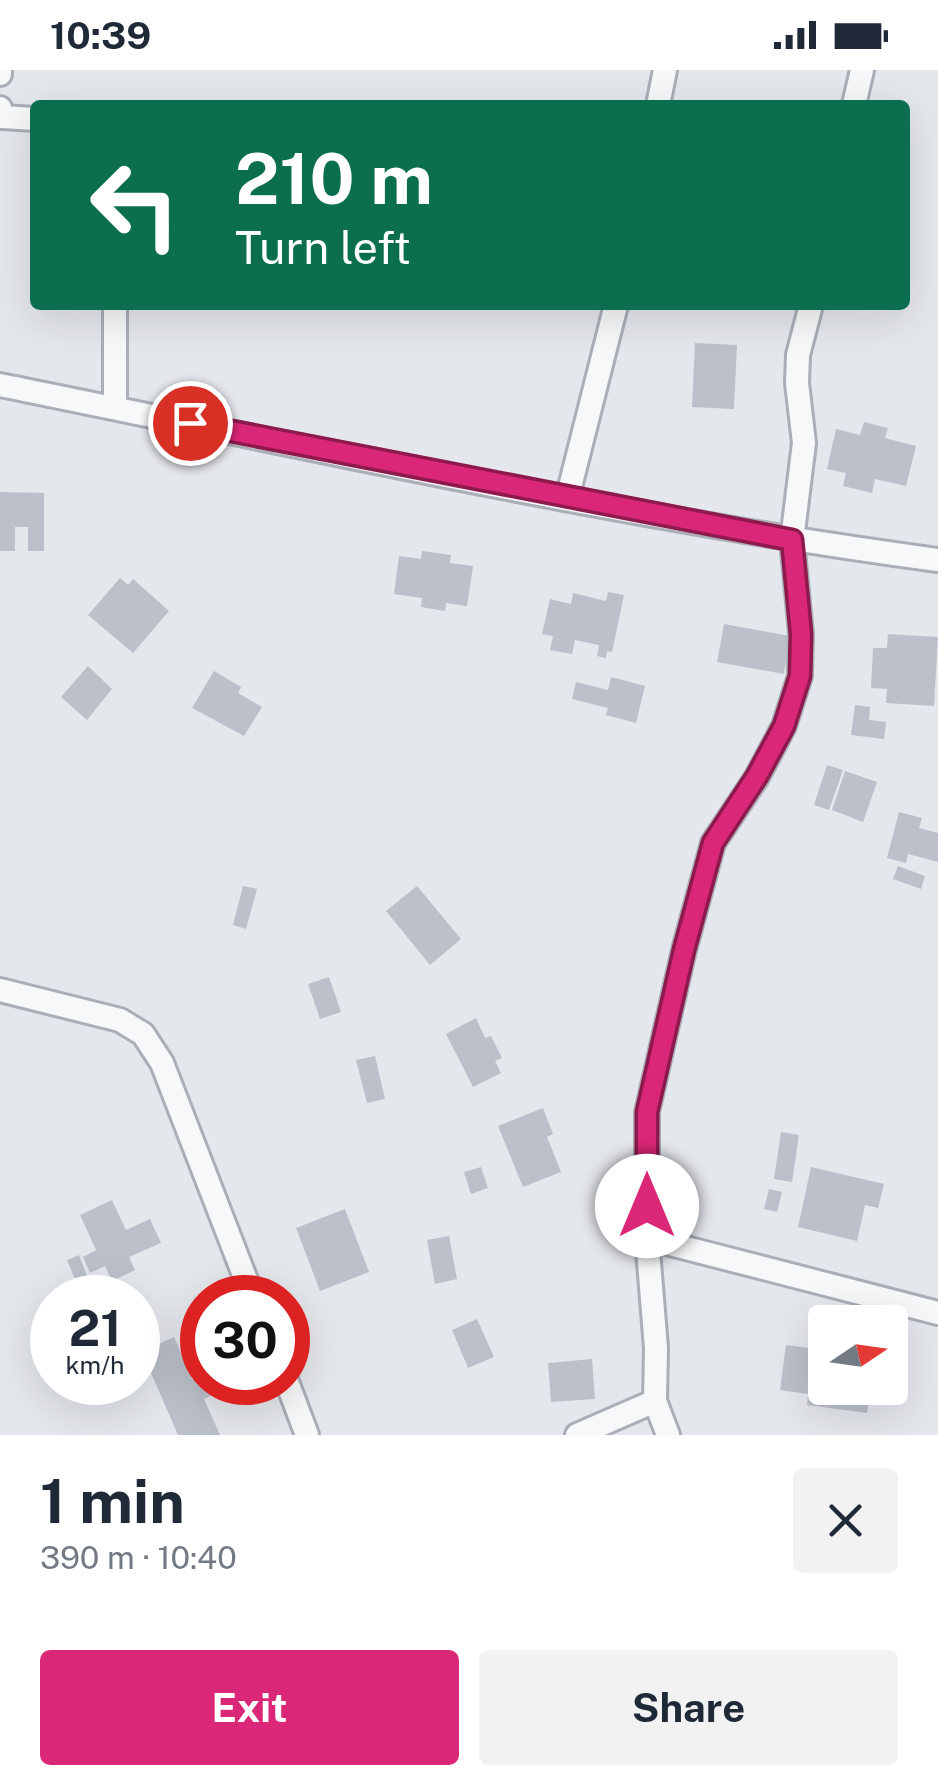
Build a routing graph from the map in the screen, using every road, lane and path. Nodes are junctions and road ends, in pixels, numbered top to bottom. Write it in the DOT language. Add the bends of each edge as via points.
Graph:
graph roads {
  1 [pos="665,70"];
  2 [pos="862,70"];
  3 [pos="659,100"];
  4 [pos="855,100"];
  5 [pos="0,108"];
  6 [pos="30,119"];
  7 [pos="115,310"];
  8 [pos="615,310"];
  9 [pos="811,310"];
  10 [pos="0,385"];
  11 [pos="115,408"];
  12 [pos="567,499"];
  13 [pos="792,540"];
  14 [pos="938,560"];
  15 [pos="0,990"];
  16 [pos="647,1238"];
  17 [pos="245,1275"];
  18 [pos="938,1312"];
  19 [pos="655,1400"];
  20 [pos="296,1405"];
  21 [pos="307,1435"];
  22 [pos="577,1435"];
  23 [pos="668,1435"];
  1 -- 3 [label="street"];
  2 -- 4 [label="street"];
  5 -- 6 [label="street" via="2,116"];
  7 -- 11 [label="street"];
  8 -- 12 [label="street"];
  9 -- 13 [label="street" via="798,355 804,443"];
  10 -- 11 [label="street"];
  11 -- 12 [label="street"];
  12 -- 13 [label="street"];
  13 -- 14 [label="street"];
  13 -- 16 [label="street" via="800,676 784,726 708,861 647,1112"];
  15 -- 17 [label="street" via="120,1020 143,1034 162,1064"];
  16 -- 18 [label="street"];
  16 -- 19 [label="street"];
  19 -- 22 [label="street"];
  19 -- 23 [label="street"];
  20 -- 21 [label="street"];
}
